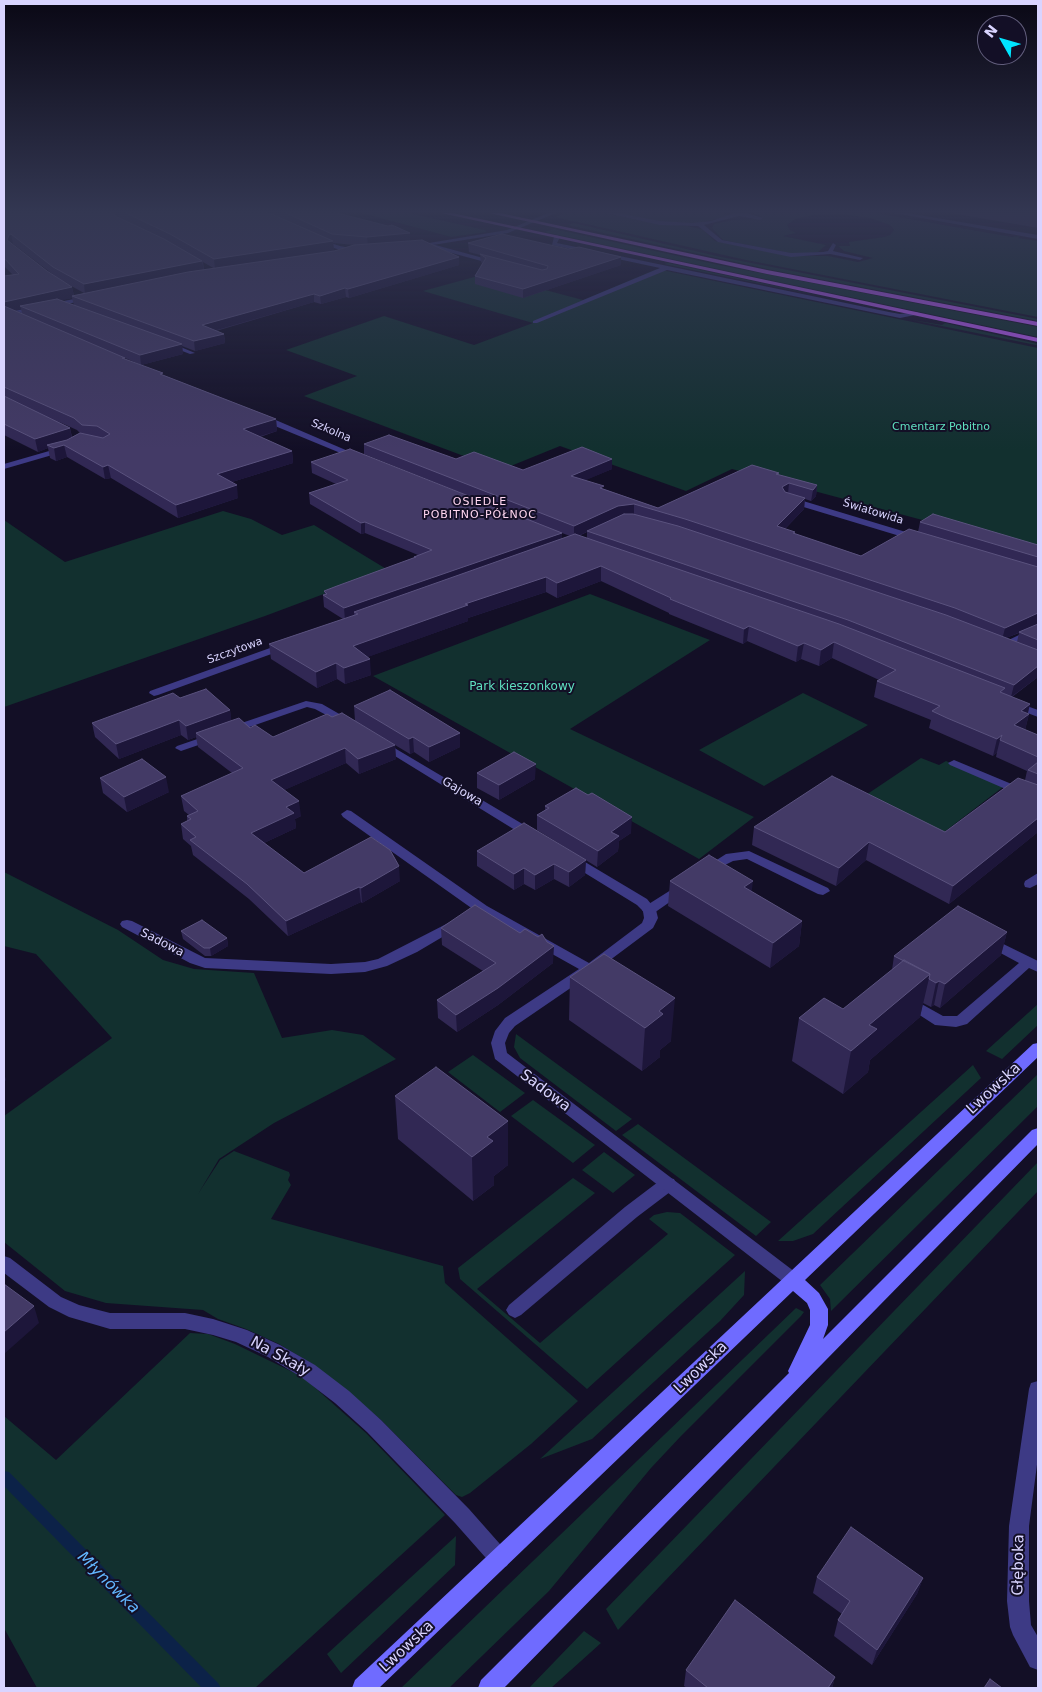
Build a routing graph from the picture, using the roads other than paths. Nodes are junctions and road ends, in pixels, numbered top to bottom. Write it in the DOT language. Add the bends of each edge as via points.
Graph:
graph roads {
  1 [pos="608,292"];
  2 [pos="783,292"];
  3 [pos="819,292"];
  4 [pos="871,292"];
  5 [pos="77,294"];
  6 [pos="834,295"];
  7 [pos="93,297"];
  8 [pos="85,299"];
  9 [pos="822,300"];
  10 [pos="61,304"];
  11 [pos="79,310"];
  12 [pos="917,314"];
  13 [pos="6,315"];
  14 [pos="22,320"];
  15 [pos="535,322"];
  16 [pos="1038,324"];
  17 [pos="1038,340"];
  18 [pos="162,341"];
  19 [pos="192,352"];
  20 [pos="252,414"];
  21 [pos="73,445"];
  22 [pos="365,459"];
  23 [pos="4,467"];
  24 [pos="787,499"];
  25 [pos="930,542"];
  26 [pos="1038,629"];
  27 [pos="294,642"];
  28 [pos="1021,652"];
  29 [pos="154,693"];
  30 [pos="1002,700"];
  31 [pos="1038,714"];
  32 [pos="357,728"];
  33 [pos="374,738"];
  34 [pos="182,748"];
  35 [pos="954,762"];
  36 [pos="1038,799"];
  37 [pos="347,814"];
  38 [pos="546,843"];
  39 [pos="562,853"];
  40 [pos="823,891"];
  41 [pos="482,909"];
  42 [pos="649,910"];
  43 [pos="127,924"];
  44 [pos="972,932"];
  45 [pos="1033,964"];
  46 [pos="589,969"];
  47 [pos="894,994"];
  48 [pos="1038,1048"];
  49 [pos="1038,1134"];
  50 [pos="668,1184"];
  51 [pos="4,1263"];
  52 [pos="793,1280"];
  53 [pos="515,1310"];
  54 [pos="790,1385"];
  55 [pos="1038,1389"];
  56 [pos="1033,1469"];
  57 [pos="500,1559"];
  58 [pos="1038,1659"];
  59 [pos="363,1688"];
  60 [pos="489,1688"];
  1 -- 15 [label="street"];
  2 -- 9 [label="street"];
  3 -- 6 [label="main road"];
  4 -- 16 [label="main road"];
  5 -- 8 [label="street"];
  6 -- 9 [label="street"];
  6 -- 12 [label="main road"];
  7 -- 8 [label="street"];
  8 -- 10 [label="street"];
  9 -- 12 [label="street" via="900,316"];
  10 -- 11 [label="street"];
  10 -- 13 [label="street"];
  12 -- 17 [label="main road"];
  13 -- 14 [label="street"];
  18 -- 19 [label="street"];
  20 -- 22 [label="street, Szkolna"];
  21 -- 23 [label="street"];
  24 -- 25 [label="street, Światowida"];
  26 -- 28 [label="street" via="998,643"];
  27 -- 29 [label="street, Szczytowa"];
  30 -- 31 [label="street"];
  32 -- 34 [label="street" via="323,708 306,704"];
  33 -- 38 [label="street, Gajowa"];
  35 -- 36 [label="street"];
  37 -- 41 [label="street"];
  39 -- 42 [label="street" via="642,902"];
  40 -- 42 [label="street" via="749,855 730,857"];
  41 -- 43 [label="street, Sadowa" via="412,949 365,967 205,963"];
  41 -- 46 [label="street"];
  42 -- 46 [label="street" via="651,918 648,925"];
  44 -- 45 [label="street"];
  45 -- 47 [label="street" via="956,1022 940,1021"];
  46 -- 50 [label="street, Sadowa" via="510,1022 498,1043 500,1055"];
  48 -- 52 [label="main road, Lwowska"];
  49 -- 54 [label="main road"];
  50 -- 52 [label="street, Sadowa"];
  50 -- 53 [label="street"];
  51 -- 57 [label="street, Na Skały" via="55,1302 75,1312 110,1320 185,1321 213,1327 241,1336 308,1371 374,1426"];
  52 -- 54 [label="main road" via="813,1298 819,1309 819,1325"];
  52 -- 57 [label="main road, Lwowska"];
  54 -- 60 [label="main road"];
  55 -- 56 [label="street, Głęboka"];
  56 -- 58 [label="street, Głęboka" via="1019,1526 1018,1601 1021,1627"];
  57 -- 59 [label="main road, Lwowska"];
}
